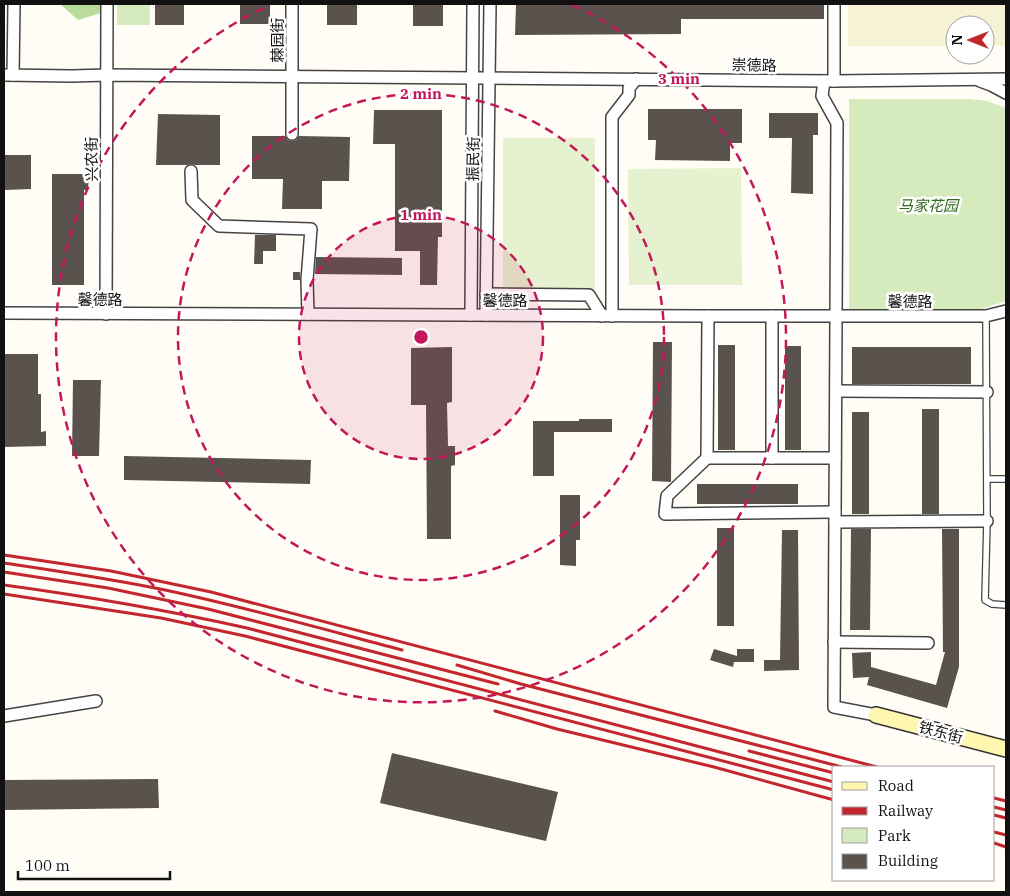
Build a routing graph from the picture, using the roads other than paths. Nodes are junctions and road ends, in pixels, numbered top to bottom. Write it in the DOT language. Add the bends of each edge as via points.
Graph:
graph roads {
  1 [pos="14,4"];
  2 [pos="107,4"];
  3 [pos="292,4"];
  4 [pos="473,4"];
  5 [pos="490,4"];
  6 [pos="834,4"];
  7 [pos="9,75"];
  8 [pos="107,75"];
  9 [pos="292,76"];
  10 [pos="472,78"];
  11 [pos="489,78"];
  12 [pos="636,78"];
  13 [pos="971,78"];
  14 [pos="1006,78"];
  15 [pos="829,81"];
  16 [pos="1006,93"];
  17 [pos="292,134"];
  18 [pos="472,151"];
  19 [pos="488,151"];
  20 [pos="191,171"];
  21 [pos="471,226"];
  22 [pos="487,226"];
  23 [pos="486,294"];
  24 [pos="1006,311"];
  25 [pos="4,313"];
  26 [pos="106,314"];
  27 [pos="308,314"];
  28 [pos="471,315"];
  29 [pos="486,315"];
  30 [pos="1006,315"];
  31 [pos="607,316"];
  32 [pos="708,316"];
  33 [pos="772,316"];
  34 [pos="836,316"];
  35 [pos="986,316"];
  36 [pos="836,391"];
  37 [pos="987,392"];
  38 [pos="707,458"];
  39 [pos="772,458"];
  40 [pos="835,458"];
  41 [pos="987,479"];
  42 [pos="1006,479"];
  43 [pos="835,517"];
  44 [pos="987,521"];
  45 [pos="1006,605"];
  46 [pos="834,642"];
  47 [pos="928,643"];
  48 [pos="96,701"];
  49 [pos="876,715"];
  50 [pos="4,716"];
  51 [pos="1006,749"];
  1 -- 7 [label="street"];
  2 -- 8 [label="street, 兴农街"];
  3 -- 9 [label="street, 棘园街"];
  4 -- 10 [label="street, 振民街"];
  5 -- 11 [label="street, 振民街"];
  6 -- 15 [label="street"];
  7 -- 8 [label="street, 崇德路"];
  8 -- 9 [label="street, 崇德路"];
  8 -- 26 [label="street, 兴农街"];
  9 -- 10 [label="street, 崇德路"];
  9 -- 17 [label="street, 棘园街"];
  10 -- 11 [label="street, 崇德路"];
  10 -- 18 [label="street, 振民街"];
  11 -- 12 [label="street, 崇德路"];
  11 -- 19 [label="street, 振民街"];
  12 -- 15 [label="street, 崇德路"];
  12 -- 31 [label="street" via="612,117"];
  13 -- 14 [label="street, 崇德路"];
  13 -- 15 [label="street, 崇德路"];
  13 -- 16 [label="street"];
  15 -- 34 [label="street" via="822,96 837,123"];
  18 -- 19 [label="street"];
  18 -- 21 [label="street, 振民街"];
  19 -- 22 [label="street, 振民街"];
  20 -- 27 [label="street" via="192,200 219,226 311,229"];
  21 -- 22 [label="street"];
  21 -- 28 [label="street, 振民街"];
  22 -- 23 [label="street, 振民街"];
  23 -- 29 [label="street, 振民街"];
  23 -- 31 [label="street" via="589,295"];
  24 -- 35 [label="street, 馨德路"];
  25 -- 26 [label="street, 馨德路"];
  26 -- 27 [label="street, 馨德路"];
  27 -- 28 [label="street, 馨德路"];
  28 -- 29 [label="street, 馨德路"];
  29 -- 31 [label="street, 馨德路"];
  30 -- 35 [label="lane"];
  31 -- 32 [label="street, 馨德路"];
  32 -- 33 [label="street, 馨德路"];
  32 -- 38 [label="street"];
  33 -- 34 [label="street, 馨德路"];
  33 -- 39 [label="street"];
  34 -- 35 [label="street, 馨德路"];
  34 -- 36 [label="street"];
  35 -- 37 [label="lane"];
  36 -- 37 [label="street"];
  36 -- 40 [label="street"];
  37 -- 41 [label="lane"];
  38 -- 39 [label="street"];
  38 -- 43 [label="street" via="667,496 666,514"];
  39 -- 40 [label="street"];
  40 -- 43 [label="street"];
  41 -- 42 [label="lane"];
  41 -- 44 [label="lane"];
  43 -- 44 [label="street"];
  43 -- 46 [label="street"];
  44 -- 45 [label="lane" via="985,600"];
  46 -- 47 [label="street"];
  46 -- 49 [label="street" via="834,707"];
  48 -- 50 [label="street"];
  49 -- 51 [label="street, 铁东街"];
}
